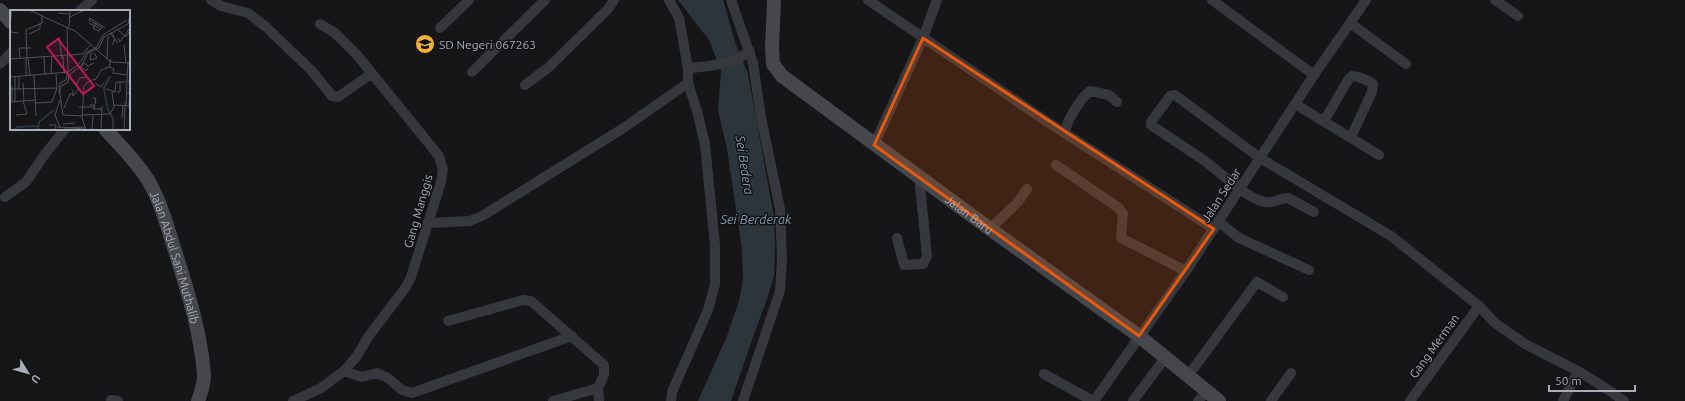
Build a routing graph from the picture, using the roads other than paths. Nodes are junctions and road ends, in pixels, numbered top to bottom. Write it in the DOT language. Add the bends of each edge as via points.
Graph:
graph roads {
  1 [pos="92,0"];
  2 [pos="211,0"];
  3 [pos="469,0"];
  4 [pos="545,0"];
  5 [pos="614,0"];
  6 [pos="669,0"];
  7 [pos="731,0"];
  8 [pos="774,0"];
  9 [pos="868,0"];
  10 [pos="937,0"];
  11 [pos="1212,0"];
  12 [pos="1366,0"];
  13 [pos="1494,0"];
  14 [pos="0,10"];
  15 [pos="81,10"];
  16 [pos="1518,16"];
  17 [pos="10,21"];
  18 [pos="1350,23"];
  19 [pos="320,24"];
  20 [pos="440,28"];
  21 [pos="923,38"];
  22 [pos="10,54"];
  23 [pos="746,54"];
  24 [pos="0,64"];
  25 [pos="1406,64"];
  26 [pos="688,68"];
  27 [pos="472,72"];
  28 [pos="371,74"];
  29 [pos="1314,75"];
  30 [pos="688,83"];
  31 [pos="525,85"];
  32 [pos="1117,102"];
  33 [pos="1295,104"];
  34 [pos="1324,121"];
  35 [pos="64,130"];
  36 [pos="106,130"];
  37 [pos="1064,133"];
  38 [pos="1351,137"];
  39 [pos="874,145"];
  40 [pos="1379,155"];
  41 [pos="1260,158"];
  42 [pos="1056,165"];
  43 [pos="919,176"];
  44 [pos="1027,189"];
  45 [pos="1240,190"];
  46 [pos="5,197"];
  47 [pos="1314,212"];
  48 [pos="429,223"];
  49 [pos="1216,225"];
  50 [pos="990,229"];
  51 [pos="897,238"];
  52 [pos="1310,270"];
  53 [pos="1186,271"];
  54 [pos="1283,297"];
  55 [pos="1479,306"];
  56 [pos="448,321"];
  57 [pos="572,336"];
  58 [pos="1139,336"];
  59 [pos="1165,358"];
  60 [pos="344,371"];
  61 [pos="1578,371"];
  62 [pos="1291,373"];
  63 [pos="1044,374"];
  64 [pos="1188,376"];
  65 [pos="598,388"];
  66 [pos="1202,396"];
  67 [pos="198,401"];
  68 [pos="293,401"];
  69 [pos="553,401"];
  70 [pos="599,401"];
  71 [pos="671,401"];
  72 [pos="742,401"];
  73 [pos="1093,401"];
  74 [pos="1133,401"];
  75 [pos="1219,401"];
  76 [pos="1271,401"];
  77 [pos="1410,401"];
  78 [pos="1563,401"];
  79 [pos="1624,401"];
  1 -- 15 [label="street"];
  2 -- 28 [label="street" via="221,6 248,13 266,27 311,70 332,96 338,97"];
  3 -- 20 [label="street"];
  4 -- 27 [label="street"];
  5 -- 31 [label="street" via="549,67"];
  6 -- 26 [label="street" via="679,18"];
  7 -- 23 [label="street"];
  8 -- 39 [label="street, Jalan Baru" via="773,64 782,76"];
  9 -- 21 [label="street"];
  10 -- 21 [label="street"];
  11 -- 29 [label="street"];
  12 -- 18 [label="street, Jalan Sedar"];
  13 -- 16 [label="street"];
  14 -- 17 [label="street"];
  18 -- 25 [label="street"];
  18 -- 29 [label="street, Jalan Sedar"];
  19 -- 28 [label="street, Gang Manggis" via="336,33"];
  21 -- 37 [label="street"];
  21 -- 39 [label="street"];
  22 -- 24 [label="street"];
  23 -- 26 [label="street" via="709,67"];
  23 -- 72 [label="street" via="780,209 782,259 780,290"];
  26 -- 30 [label="street"];
  28 -- 48 [label="street, Gang Manggis" via="442,161 441,182"];
  29 -- 33 [label="street, Jalan Sedar"];
  30 -- 48 [label="street" via="622,129 482,216 470,221"];
  30 -- 71 [label="street" via="705,144 715,245 715,284 708,310 672,392"];
  32 -- 37 [label="street" via="1109,95 1090,91 1084,96"];
  33 -- 34 [label="street"];
  33 -- 41 [label="street, Jalan Sedar"];
  34 -- 38 [label="street"];
  34 -- 38 [label="street" via="1352,76 1370,82 1373,84 1372,92"];
  35 -- 46 [label="street" via="26,182"];
  36 -- 67 [label="street, Jalan Abdul Sani Muthalib" via="125,149 148,180 165,218 198,336 204,376"];
  37 -- 49 [label="street"];
  38 -- 40 [label="street"];
  39 -- 43 [label="street, Jalan Baru"];
  41 -- 45 [label="street, Jalan Sedar"];
  41 -- 45 [label="street" via="1175,95 1170,96 1151,122 1151,125 1205,161"];
  41 -- 55 [label="street" via="1391,236"];
  42 -- 53 [label="street" via="1119,208 1123,214 1121,237"];
  43 -- 50 [label="street, Jalan Baru"];
  43 -- 51 [label="street" via="927,256 925,262 904,265"];
  44 -- 50 [label="street" via="1018,202"];
  45 -- 47 [label="street" via="1264,202 1288,198"];
  45 -- 49 [label="street, Jalan Sedar"];
  48 -- 60 [label="street, Gang Manggis" via="408,282"];
  49 -- 52 [label="street"];
  49 -- 53 [label="street, Jalan Sedar"];
  50 -- 58 [label="street, Jalan Baru"];
  53 -- 58 [label="street, Jalan Sedar"];
  54 -- 64 [label="street" via="1257,282"];
  55 -- 61 [label="street" via="1495,323 1525,344"];
  55 -- 77 [label="street, Gang Merman"];
  56 -- 57 [label="street" via="527,300"];
  57 -- 60 [label="street" via="412,393 402,390 378,373 362,378"];
  57 -- 65 [label="street" via="604,365 604,375"];
  58 -- 59 [label="street, Jalan Baru"];
  58 -- 73 [label="street, Jalan Sedar"];
  59 -- 64 [label="street, Jalan Baru"];
  59 -- 74 [label="street"];
  60 -- 68 [label="street, Gang Manggis" via="321,388"];
  61 -- 78 [label="street"];
  61 -- 79 [label="street"];
  62 -- 76 [label="street"];
  63 -- 73 [label="street"];
  64 -- 66 [label="street, Jalan Baru"];
  65 -- 69 [label="street"];
  65 -- 70 [label="street"];
  66 -- 75 [label="street, Jalan Baru"];
}
